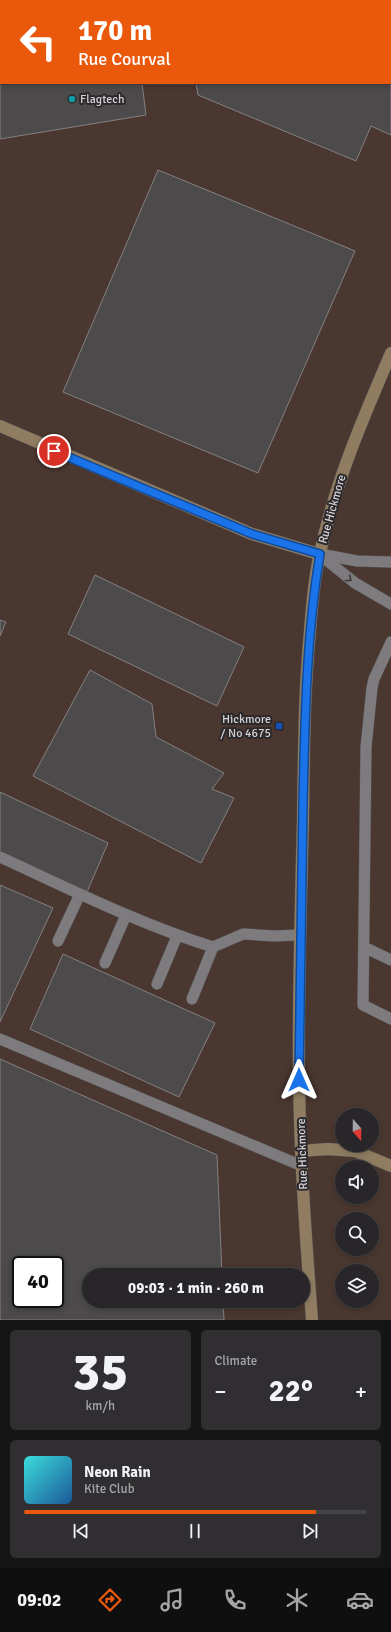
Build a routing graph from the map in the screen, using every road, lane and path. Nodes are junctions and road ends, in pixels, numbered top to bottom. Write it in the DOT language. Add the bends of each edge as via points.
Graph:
graph roads {
  1 [pos="391,353"];
  2 [pos="0,426"];
  3 [pos="320,554"];
  4 [pos="391,562"];
  5 [pos="391,604"];
  6 [pos="391,642"];
  7 [pos="0,857"];
  8 [pos="80,894"];
  9 [pos="126,915"];
  10 [pos="300,935"];
  11 [pos="177,936"];
  12 [pos="58,941"];
  13 [pos="213,947"];
  14 [pos="364,948"];
  15 [pos="391,960"];
  16 [pos="105,963"];
  17 [pos="157,984"];
  18 [pos="192,998"];
  19 [pos="391,1019"];
  20 [pos="0,1039"];
  21 [pos="301,1151"];
  22 [pos="302,1166"];
  23 [pos="391,1166"];
  24 [pos="312,1320"];
  1 -- 3 [label="street, Rue Hickmore" via="344,467 327,521"];
  2 -- 3 [label="street" via="252,534"];
  3 -- 4 [label="lane" via="357,561"];
  3 -- 5 [label="lane, one-way" via="355,583"];
  3 -- 10 [label="street, Rue Hickmore" via="307,670"];
  6 -- 14 [label="lane" via="374,678 366,747"];
  7 -- 8 [label="lane"];
  8 -- 9 [label="lane"];
  8 -- 12 [label="lane"];
  9 -- 11 [label="lane"];
  9 -- 16 [label="lane"];
  10 -- 13 [label="lane" via="243,934"];
  10 -- 21 [label="street, Rue Hickmore"];
  11 -- 13 [label="lane"];
  11 -- 17 [label="lane"];
  13 -- 18 [label="lane"];
  14 -- 15 [label="lane"];
  14 -- 19 [label="lane" via="363,1006"];
  20 -- 22 [label="lane"];
  21 -- 22 [label="street, Rue Hickmore"];
  21 -- 23 [label="street" via="351,1150"];
  22 -- 24 [label="street, Rue Hickmore"];
}
